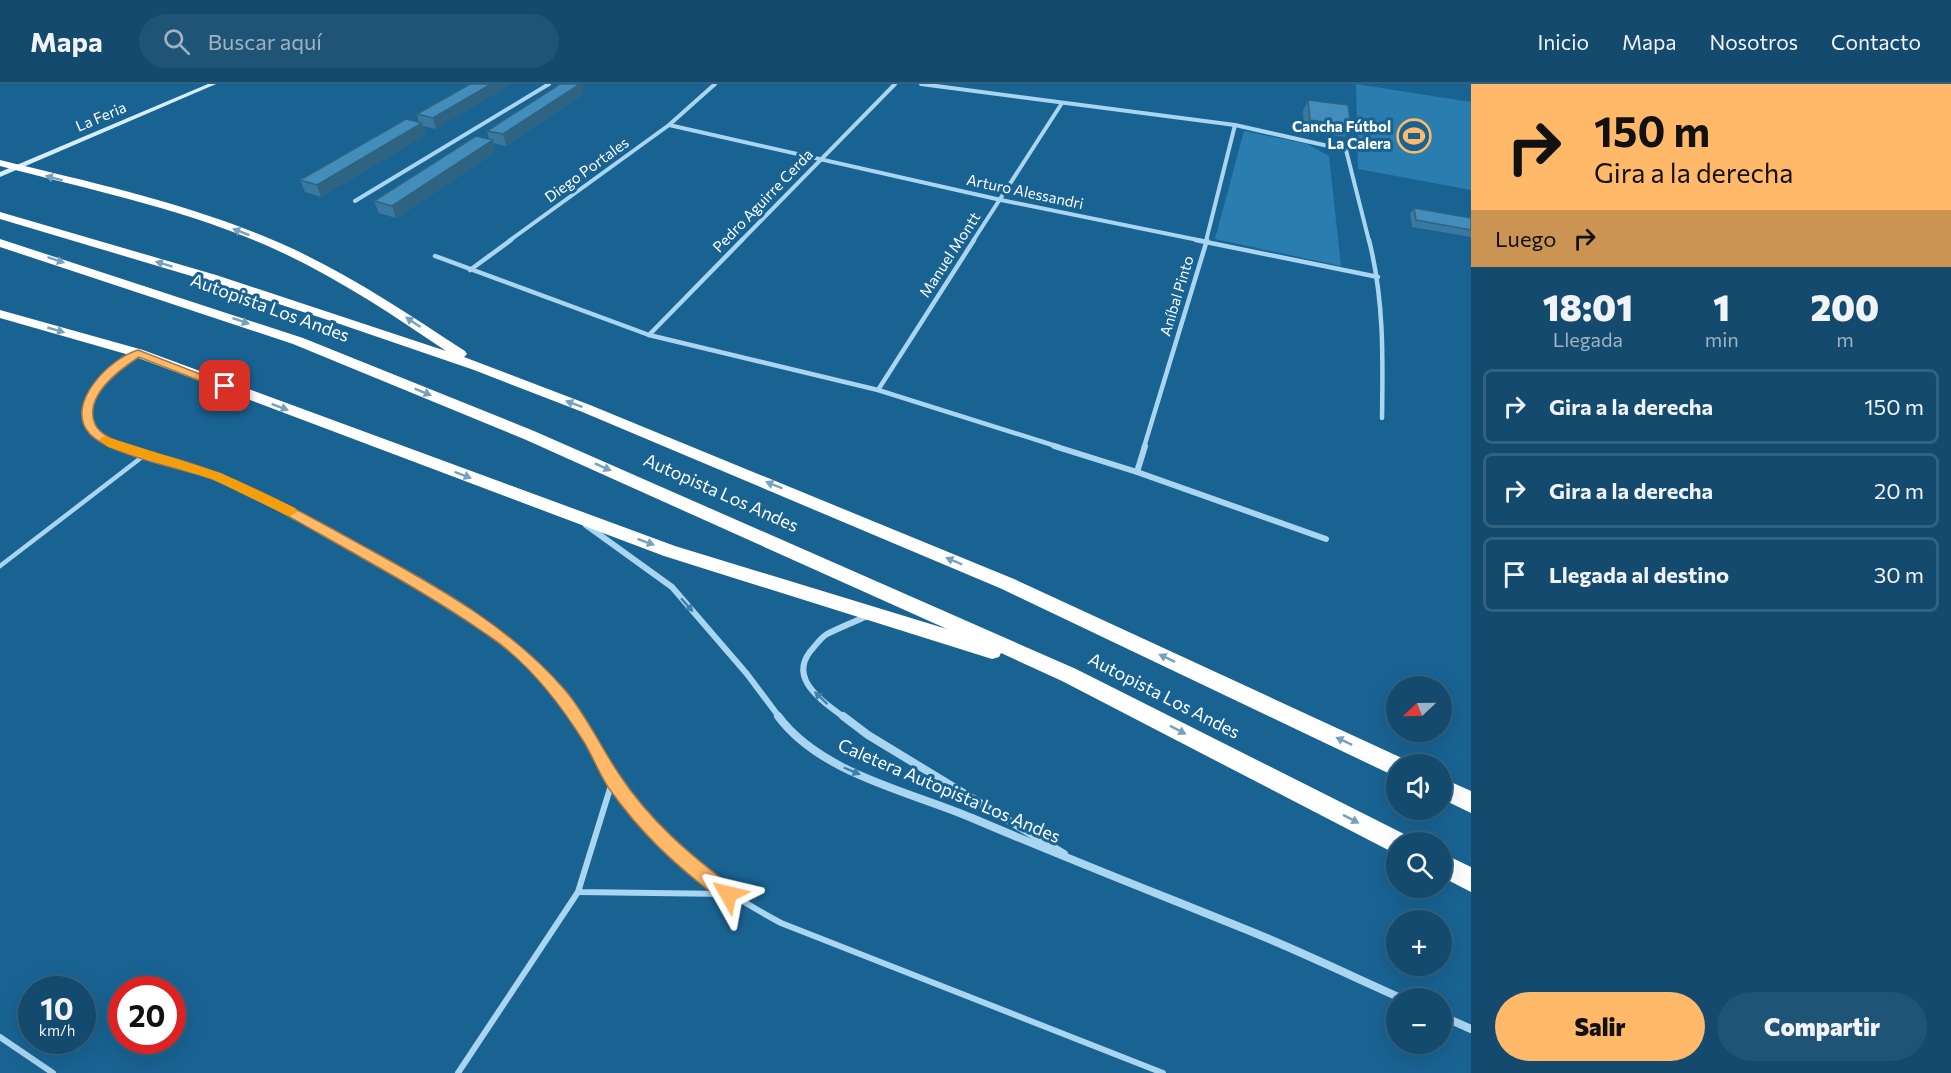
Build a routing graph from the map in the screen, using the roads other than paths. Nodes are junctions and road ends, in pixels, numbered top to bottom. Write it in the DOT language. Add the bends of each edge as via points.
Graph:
graph roads {
  1 [pos="213,84"];
  2 [pos="549,84"];
  3 [pos="715,84"];
  4 [pos="895,84"];
  5 [pos="921,84"];
  6 [pos="1062,103"];
  7 [pos="669,124"];
  8 [pos="1235,125"];
  9 [pos="820,159"];
  10 [pos="0,163"];
  11 [pos="18,168"];
  12 [pos="0,175"];
  13 [pos="1000,200"];
  14 [pos="355,201"];
  15 [pos="0,215"];
  16 [pos="1206,242"];
  17 [pos="0,243"];
  18 [pos="435,256"];
  19 [pos="470,270"];
  20 [pos="1378,277"];
  21 [pos="0,314"];
  22 [pos="649,335"];
  23 [pos="138,353"];
  24 [pos="479,367"];
  25 [pos="878,390"];
  26 [pos="1382,418"];
  27 [pos="146,454"];
  28 [pos="1137,472"];
  29 [pos="576,517"];
  30 [pos="1326,539"];
  31 [pos="0,566"];
  32 [pos="871,614"];
  33 [pos="1069,675"];
  34 [pos="1386,761"];
  35 [pos="613,779"];
  36 [pos="1452,793"];
  37 [pos="1471,802"];
  38 [pos="1386,837"];
  39 [pos="1083,865"];
  40 [pos="1452,870"];
  41 [pos="1471,880"];
  42 [pos="578,892"];
  43 [pos="728,894"];
  44 [pos="1386,991"];
  45 [pos="1452,1020"];
  46 [pos="1471,1029"];
  47 [pos="0,1037"];
  48 [pos="53,1073"];
  49 [pos="458,1073"];
  50 [pos="1163,1073"];
  1 -- 11 [label="main road, La Feria"];
  2 -- 14 [label="street"];
  3 -- 7 [label="street, Diego Portales"];
  4 -- 9 [label="street, Pedro Aguirre Cerda"];
  5 -- 6 [label="street"];
  6 -- 8 [label="street"];
  6 -- 13 [label="street, Manuel Montt"];
  7 -- 9 [label="street, Arturo Alessandri"];
  7 -- 19 [label="street, Diego Portales"];
  8 -- 16 [label="street, Aníbal Pinto"];
  8 -- 20 [label="street" via="1346,150"];
  9 -- 13 [label="street, Arturo Alessandri"];
  9 -- 22 [label="street, Pedro Aguirre Cerda"];
  10 -- 11 [label="highway"];
  11 -- 12 [label="main road, La Feria"];
  24 -- 11 [label="highway, one-way" via="354,284 274,244 182,212"];
  13 -- 16 [label="street, Arturo Alessandri"];
  13 -- 25 [label="street, Manuel Montt"];
  24 -- 15 [label="highway, Autopista Los Andes, one-way" via="223,282"];
  16 -- 20 [label="street, Arturo Alessandri"];
  16 -- 28 [label="street, Aníbal Pinto"];
  17 -- 33 [label="highway, Autopista Los Andes, one-way" via="309,345 529,435"];
  18 -- 19 [label="street"];
  19 -- 22 [label="street"];
  20 -- 26 [label="street"];
  21 -- 23 [label="highway, one-way"];
  22 -- 25 [label="street"];
  23 -- 27 [label="lane" via="97,387 87,412 89,423 102,438"];
  23 -- 29 [label="highway, one-way"];
  34 -- 24 [label="highway, Autopista Los Andes, one-way" via="1008,584"];
  25 -- 28 [label="street"];
  27 -- 31 [label="lane"];
  27 -- 35 [label="lane" via="217,476 276,504 404,575 493,631 561,696"];
  28 -- 30 [label="street"];
  29 -- 32 [label="highway, one-way"];
  29 -- 39 [label="street, Caletera Autopista Los Andes, one-way" via="672,588 747,674 790,732 809,748 847,770 933,801"];
  32 -- 33 [label="highway"];
  39 -- 32 [label="street, Caletera Autopista Los Andes, one-way" via="868,735 820,699 802,670 806,655 825,635"];
  33 -- 38 [label="highway, Autopista Los Andes, one-way"];
  35 -- 42 [label="lane"];
  35 -- 43 [label="lane" via="644,820 682,859"];
  36 -- 37 [label="highway"];
  39 -- 44 [label="street, Caletera Autopista Los Andes" via="1264,937"];
  40 -- 41 [label="highway"];
  42 -- 43 [label="lane"];
  42 -- 49 [label="lane"];
  43 -- 50 [label="lane" via="781,923"];
  45 -- 46 [label="street"];
  47 -- 48 [label="lane"];
}
